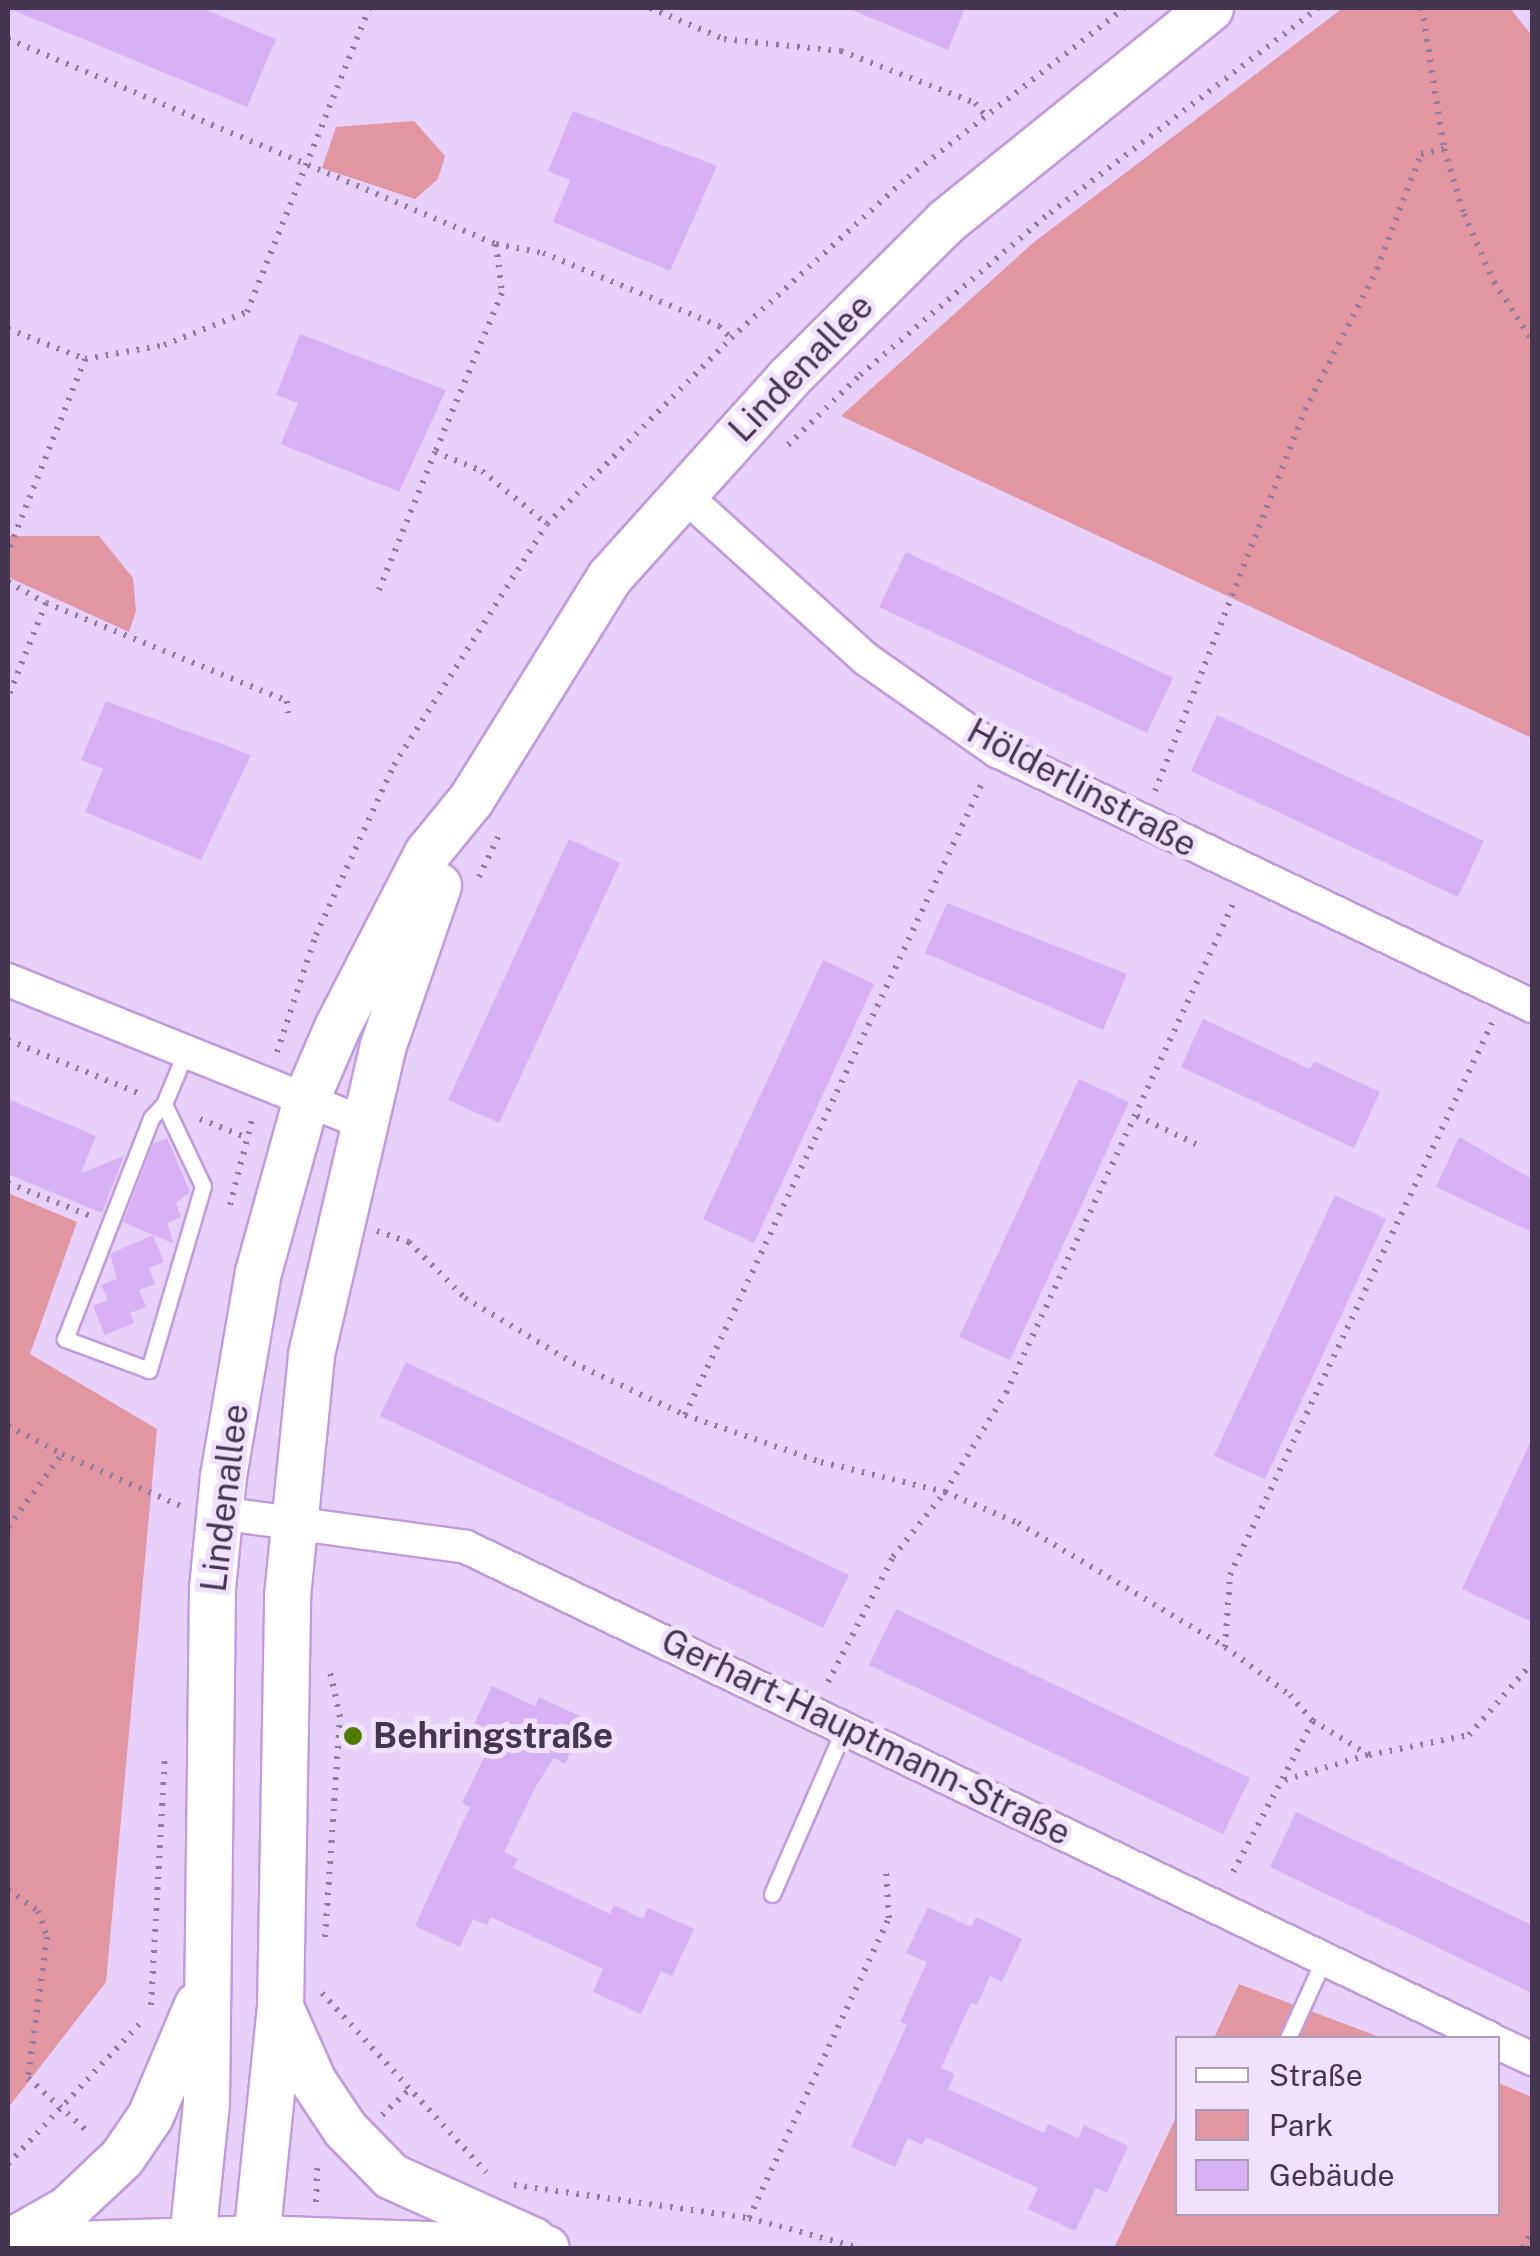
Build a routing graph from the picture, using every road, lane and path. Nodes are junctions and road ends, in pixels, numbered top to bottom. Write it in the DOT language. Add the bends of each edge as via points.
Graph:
graph roads {
  1 [pos="369,8"];
  2 [pos="650,8"];
  3 [pos="1210,8"];
  4 [pos="1318,8"];
  5 [pos="1422,8"];
  6 [pos="8,39"];
  7 [pos="985,115"];
  8 [pos="1444,149"];
  9 [pos="306,161"];
  10 [pos="496,244"];
  11 [pos="8,329"];
  12 [pos="731,338"];
  13 [pos="1532,340"];
  14 [pos="85,359"];
  15 [pos="435,452"];
  16 [pos="779,454"];
  17 [pos="682,492"];
  18 [pos="547,524"];
  19 [pos="8,552"];
  20 [pos="8,582"];
  21 [pos="380,590"];
  22 [pos="46,603"];
  23 [pos="8,697"];
  24 [pos="288,713"];
  25 [pos="998,751"];
  26 [pos="489,807"];
  27 [pos="1141,822"];
  28 [pos="1247,873"];
  29 [pos="476,882"];
  30 [pos="8,980"];
  31 [pos="1519,1000"];
  32 [pos="8,1040"];
  33 [pos="186,1051"];
  34 [pos="306,1099"];
  35 [pos="164,1104"];
  36 [pos="1137,1116"];
  37 [pos="364,1123"];
  38 [pos="245,1137"];
  39 [pos="1202,1147"];
  40 [pos="8,1182"];
  41 [pos="109,1225"];
  42 [pos="366,1245"];
  43 [pos="686,1414"];
  44 [pos="8,1426"];
  45 [pos="62,1454"];
  46 [pos="945,1492"];
  47 [pos="200,1510"];
  48 [pos="291,1522"];
  49 [pos="8,1527"];
  50 [pos="1226,1647"];
  51 [pos="328,1659"];
  52 [pos="1532,1663"];
  53 [pos="814,1712"];
  54 [pos="1313,1721"];
  55 [pos="845,1727"];
  56 [pos="1368,1755"];
  57 [pos="1285,1780"];
  58 [pos="886,1872"];
  59 [pos="8,1890"];
  60 [pos="772,1894"];
  61 [pos="1214,1906"];
  62 [pos="324,1954"];
  63 [pos="1324,1960"];
  64 [pos="322,1973"];
  65 [pos="205,1984"];
  66 [pos="280,2008"];
  67 [pos="1289,2036"];
  68 [pos="1485,2036"];
  69 [pos="1500,2043"];
  70 [pos="1532,2059"];
  71 [pos="8,2164"];
  72 [pos="749,2218"];
  73 [pos="1532,2230"];
  74 [pos="192,2243"];
  75 [pos="255,2243"];
  76 [pos="8,2244"];
  77 [pos="550,2248"];
  78 [pos="861,2248"];
  79 [pos="1523,2248"];
  1 -- 9 [label="path"];
  2 -- 7 [label="path" via="724,38 841,51 976,103"];
  3 -- 17 [label="street, Lindenallee" via="946,221"];
  4 -- 16 [label="path" via="1050,213 860,375"];
  5 -- 8 [label="path"];
  6 -- 9 [label="path"];
  8 -- 13 [label="path" via="1494,282"];
  8 -- 27 [label="path" via="1421,154 1376,270 1305,410"];
  9 -- 10 [label="path"];
  9 -- 14 [label="path" via="247,312 164,345"];
  10 -- 12 [label="path" via="542,253 719,326"];
  10 -- 15 [label="path" via="502,294"];
  11 -- 14 [label="path"];
  14 -- 19 [label="path"];
  15 -- 18 [label="path" via="482,471"];
  15 -- 21 [label="path"];
  17 -- 25 [label="street, Hölderlinstraße" via="866,659"];
  17 -- 26 [label="street, Lindenallee" via="586,609"];
  20 -- 22 [label="path"];
  22 -- 23 [label="path"];
  22 -- 24 [label="path" via="287,701"];
  25 -- 27 [label="street, Hölderlinstraße"];
  25 -- 43 [label="path"];
  26 -- 29 [label="path"];
  26 -- 34 [label="street, Lindenallee" via="427,854"];
  26 -- 37 [label="street, Lindenallee" via="383,1044"];
  27 -- 28 [label="street, Hölderlinstraße"];
  28 -- 31 [label="street, Hölderlinstraße"];
  28 -- 36 [label="path"];
  30 -- 33 [label="street"];
  31 -- 50 [label="path" via="1230,1575"];
  32 -- 35 [label="path"];
  33 -- 34 [label="street"];
  33 -- 35 [label="lane"];
  34 -- 37 [label="street"];
  34 -- 47 [label="street, Lindenallee"];
  35 -- 38 [label="path"];
  35 -- 41 [label="lane" via="150,1118"];
  35 -- 41 [label="lane" via="202,1186 149,1370 65,1339"];
  36 -- 39 [label="path"];
  36 -- 46 [label="path" via="1006,1393"];
  37 -- 48 [label="street, Lindenallee" via="311,1354"];
  40 -- 41 [label="path"];
  42 -- 43 [label="path" via="369,1228 409,1242 465,1298 573,1363"];
  43 -- 46 [label="path" via="821,1462"];
  44 -- 45 [label="path"];
  45 -- 47 [label="path"];
  45 -- 49 [label="path"];
  46 -- 50 [label="path" via="1018,1522"];
  46 -- 53 [label="path" via="855,1620"];
  47 -- 48 [label="street, Gerhart-Hauptmann-Straße"];
  47 -- 65 [label="street, Lindenallee"];
  48 -- 53 [label="street, Gerhart-Hauptmann-Straße" via="466,1547"];
  48 -- 66 [label="street, Lindenallee"];
  50 -- 54 [label="path"];
  51 -- 62 [label="path" via="340,1717 338,1827"];
  52 -- 56 [label="path" via="1469,1734"];
  53 -- 55 [label="street, Gerhart-Hauptmann-Straße"];
  54 -- 56 [label="path"];
  54 -- 57 [label="path"];
  55 -- 60 [label="lane"];
  55 -- 61 [label="street, Gerhart-Hauptmann-Straße"];
  56 -- 57 [label="path"];
  57 -- 61 [label="path"];
  58 -- 72 [label="path" via="889,1918"];
  59 -- 71 [label="path" via="38,1911 47,1938 28,2078 58,2110"];
  61 -- 63 [label="street, Gerhart-Hauptmann-Straße"];
  63 -- 67 [label="lane"];
  63 -- 68 [label="street, Gerhart-Hauptmann-Straße"];
  64 -- 72 [label="path" via="320,1991 495,2182"];
  65 -- 74 [label="street, Lindenallee" via="206,2102"];
  65 -- 76 [label="street" via="150,2116 122,2157 66,2209"];
  66 -- 75 [label="street, Lindenallee"];
  66 -- 77 [label="street" via="313,2081 345,2129 391,2176"];
  69 -- 70 [label="street"];
  72 -- 78 [label="path"];
  73 -- 79 [label="path"];
  74 -- 75 [label="street"];
  74 -- 76 [label="street"];
  75 -- 77 [label="street"];
}
